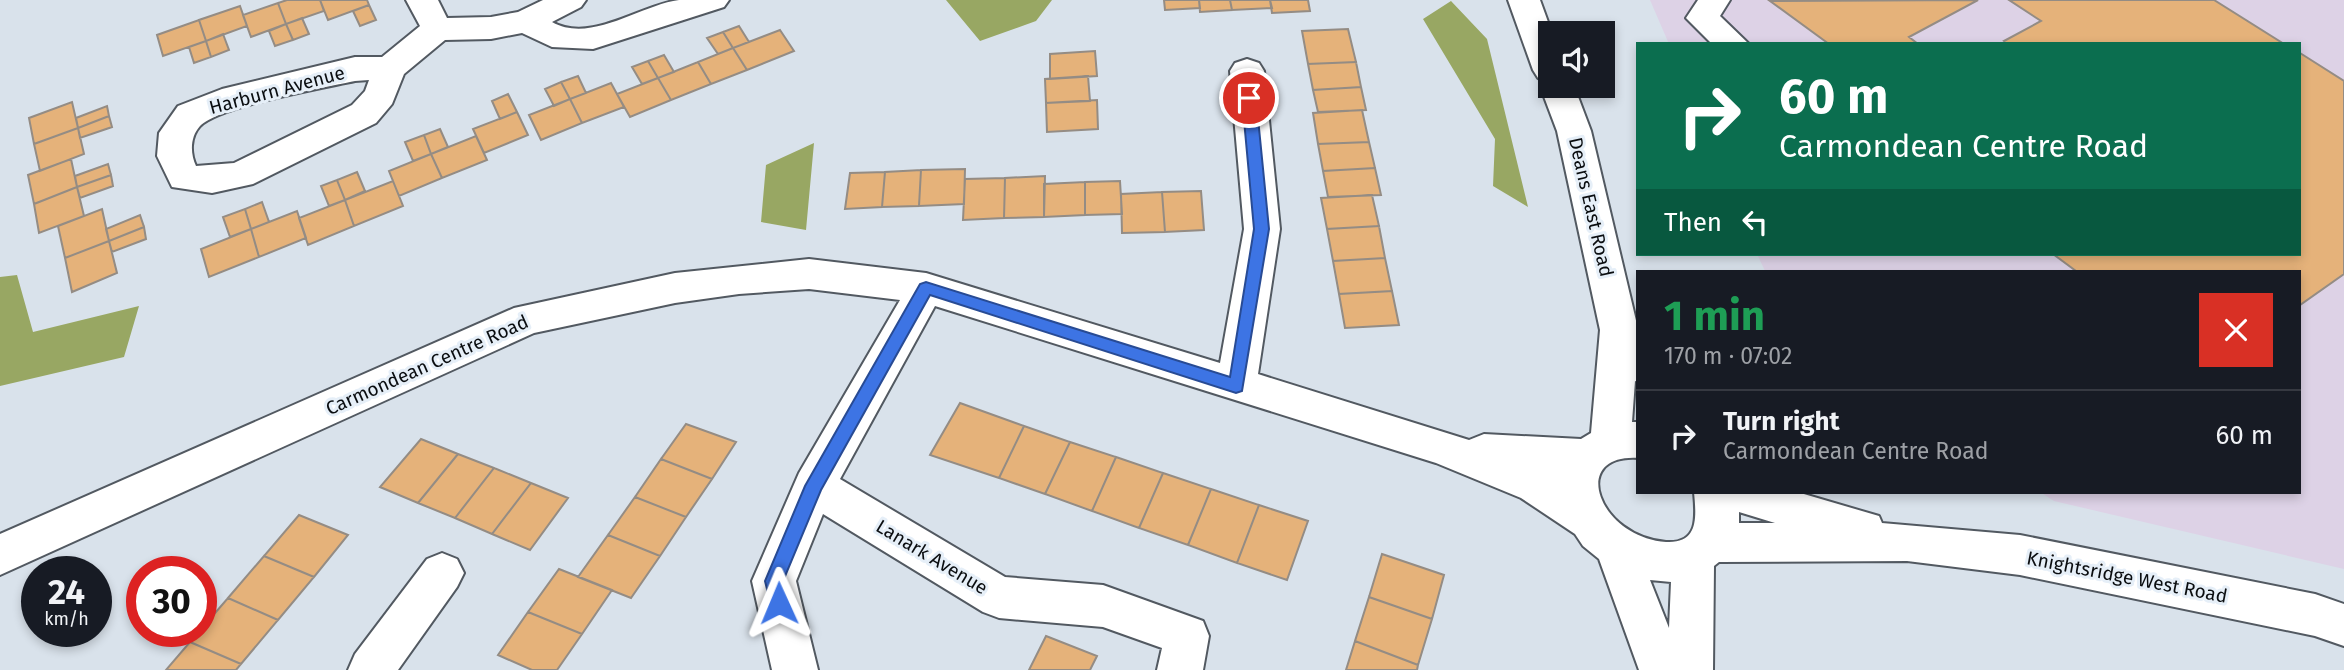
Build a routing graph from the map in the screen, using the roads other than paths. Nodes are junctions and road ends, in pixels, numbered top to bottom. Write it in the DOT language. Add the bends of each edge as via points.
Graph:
graph roads {
  1 [pos="570,0"];
  2 [pos="713,0"];
  3 [pos="1524,0"];
  4 [pos="1714,0"];
  5 [pos="430,15"];
  6 [pos="527,21"];
  7 [pos="1538,37"];
  8 [pos="1731,42"];
  9 [pos="390,68"];
  10 [pos="1247,71"];
  11 [pos="1562,98"];
  12 [pos="926,288"];
  13 [pos="1619,330"];
  14 [pos="1636,362"];
  15 [pos="1236,386"];
  16 [pos="1613,446"];
  17 [pos="1443,448"];
  18 [pos="814,486"];
  19 [pos="1716,494"];
  20 [pos="1739,494"];
  21 [pos="1586,519"];
  22 [pos="1907,542"];
  23 [pos="1702,550"];
  24 [pos="1618,551"];
  25 [pos="0,555"];
  26 [pos="442,573"];
  27 [pos="2344,625"];
  28 [pos="371,670"];
  29 [pos="795,670"];
  30 [pos="1180,670"];
  31 [pos="1662,670"];
  32 [pos="1690,670"];
  1 -- 6 [label="street, Harburn Avenue"];
  2 -- 6 [label="street" via="593,38 552,36"];
  3 -- 7 [label="street"];
  4 -- 8 [label="street" via="1702,18"];
  5 -- 6 [label="street, Harburn Avenue" via="491,28"];
  5 -- 9 [label="street, Harburn Avenue"];
  9 -- 9 [label="street, Harburn Avenue" via="380,96 364,114 242,175 184,178 174,156 176,133 190,115 222,101 355,69"];
  10 -- 15 [label="street" via="1262,229"];
  11 -- 13 [label="street, Deans East Road" via="1574,131"];
  12 -- 15 [label="street, Carmondean Centre Road"];
  12 -- 18 [label="street"];
  12 -- 25 [label="street, Carmondean Centre Road" via="808,274 739,279 527,319"];
  13 -- 14 [label="street, Deans East Road"];
  13 -- 16 [label="street, Deans East Road"];
  15 -- 17 [label="street, Carmondean Centre Road"];
  16 -- 17 [label="street, Carmondean Centre Road" via="1523,456"];
  16 -- 21 [label="street, Deans East Road" via="1581,470 1579,502"];
  17 -- 21 [label="street, Carmondean Centre Road" via="1536,485"];
  18 -- 29 [label="street" via="774,581"];
  18 -- 30 [label="street, Lanark Avenue" via="999,597 1102,606 1187,636"];
  19 -- 23 [label="street" via="1719,526"];
  20 -- 22 [label="street, Knightsridge West Road"];
  21 -- 24 [label="street, Carmondean Centre Road"];
  22 -- 23 [label="street, Knightsridge West Road"];
  22 -- 27 [label="street, Knightsridge West Road" via="2020,555 2315,615"];
  23 -- 24 [label="street, Knightsridge West Road" via="1669,563 1644,561"];
  23 -- 32 [label="street"];
  24 -- 31 [label="street"];
  26 -- 28 [label="street"];
}
